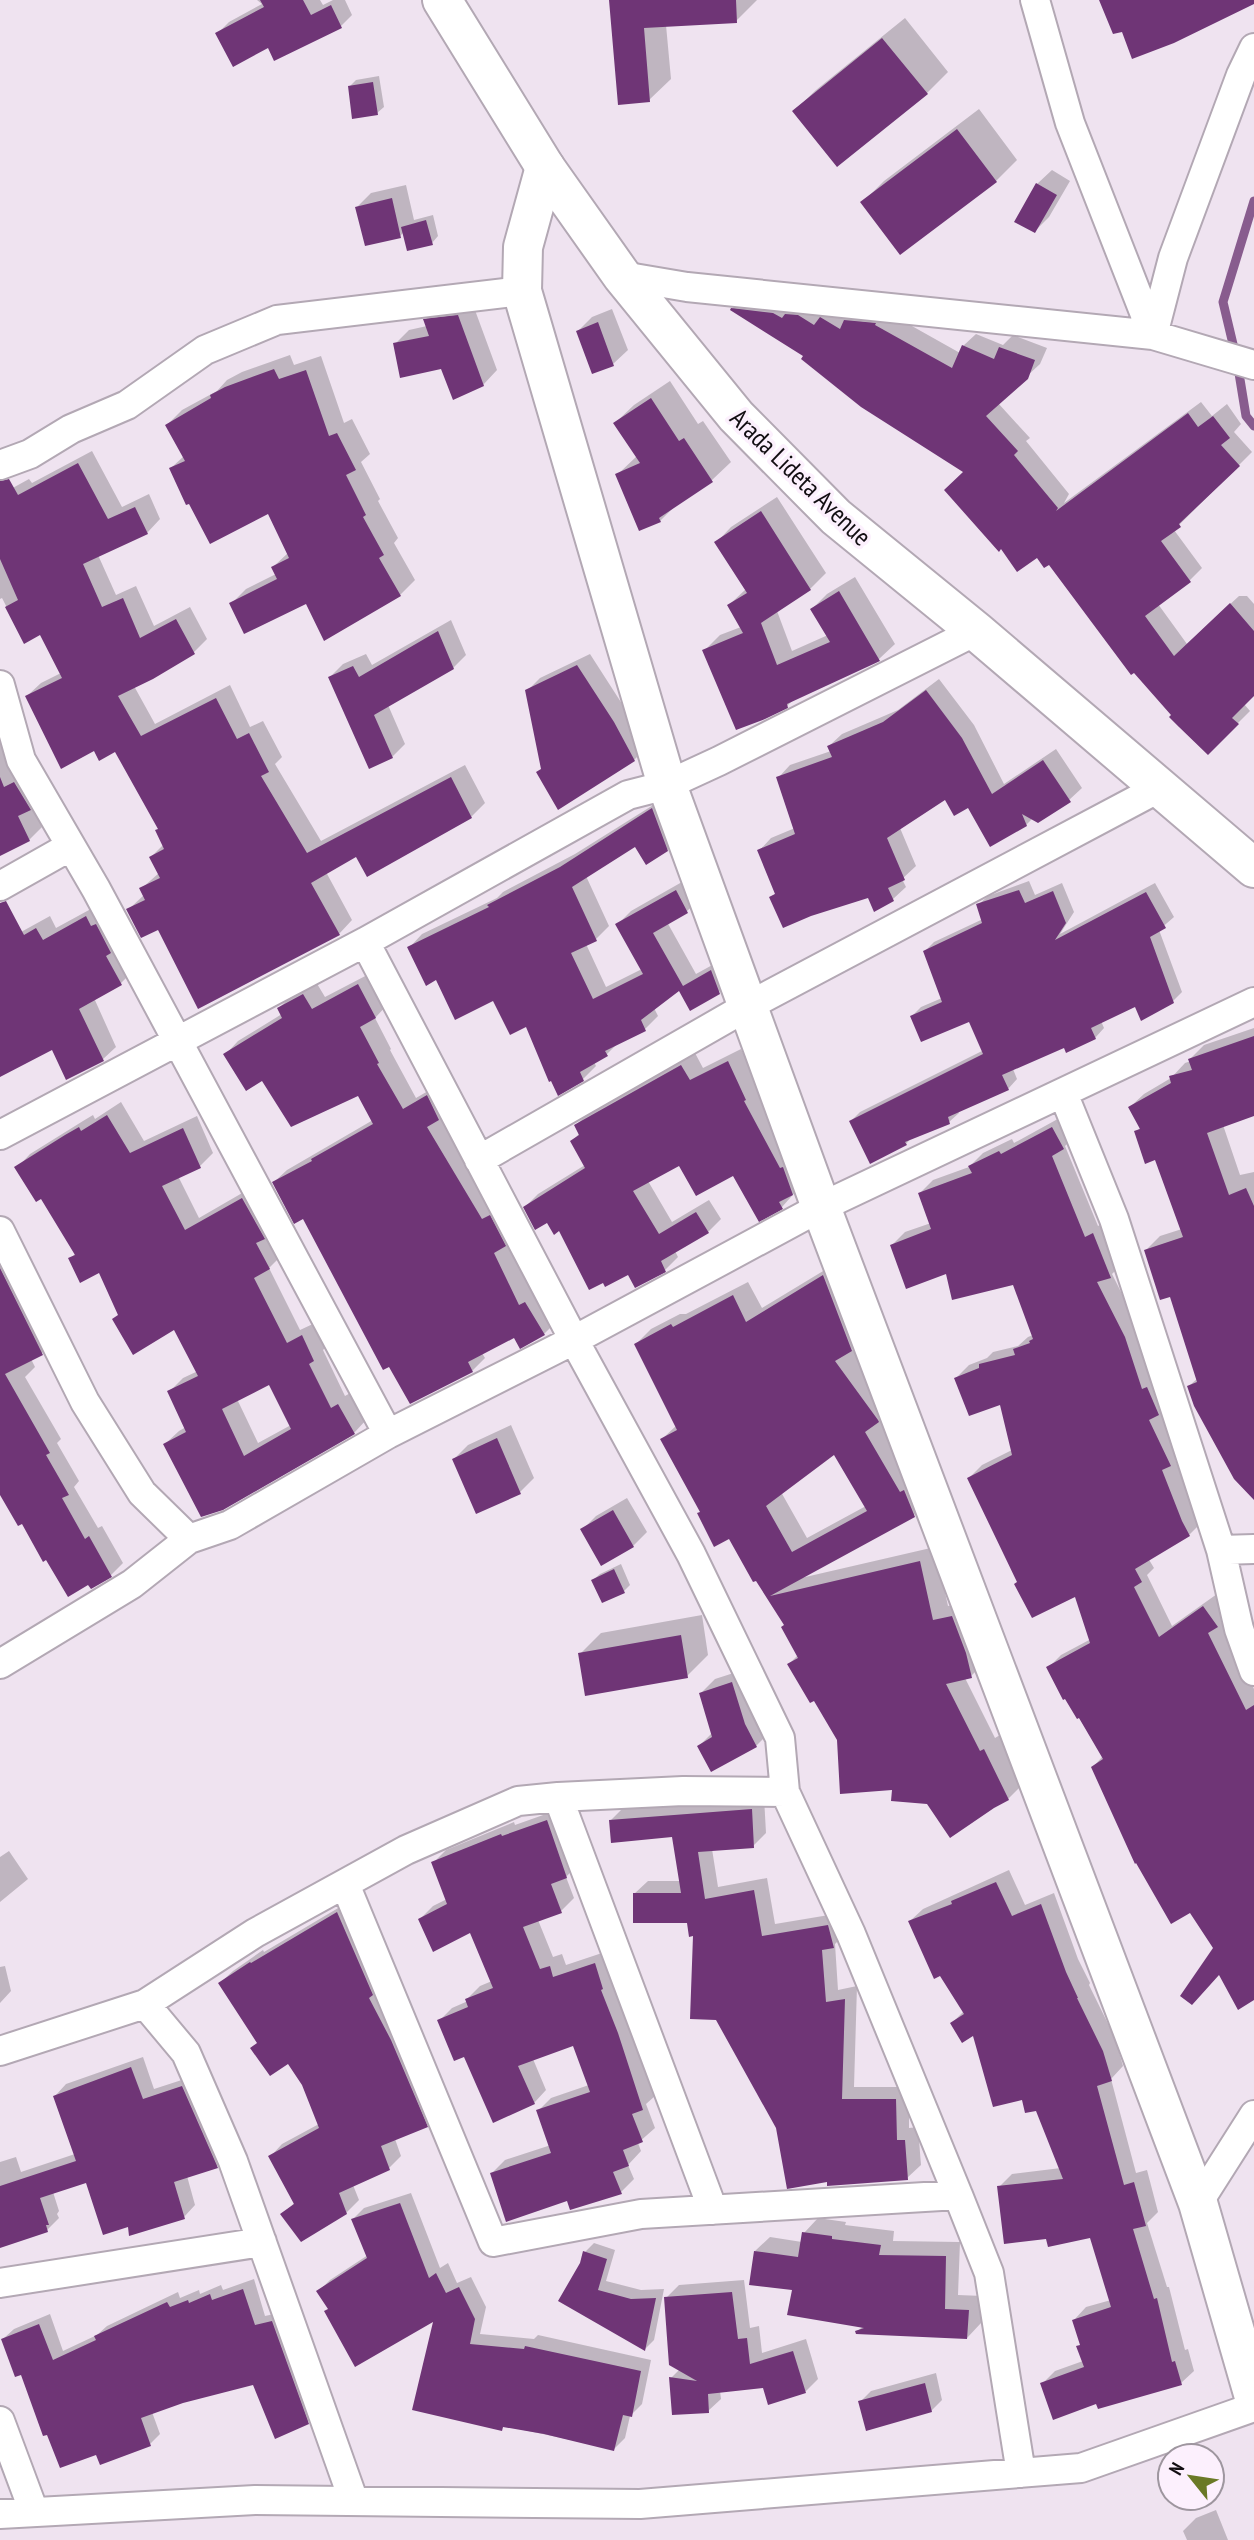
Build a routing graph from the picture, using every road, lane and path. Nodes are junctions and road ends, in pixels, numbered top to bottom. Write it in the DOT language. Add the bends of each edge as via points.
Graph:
graph roads {
  1 [pos="442,0"];
  2 [pos="1035,0"];
  3 [pos="1254,48"];
  4 [pos="545,167"];
  5 [pos="622,276"];
  6 [pos="522,291"];
  7 [pos="1153,335"];
  8 [pos="1254,365"];
  9 [pos="0,465"];
  10 [pos="976,631"];
  11 [pos="0,685"];
  12 [pos="667,785"];
  13 [pos="1158,788"];
  14 [pos="71,846"];
  15 [pos="1254,868"];
  16 [pos="0,886"];
  17 [pos="365,943"];
  18 [pos="1254,1002"];
  19 [pos="748,1006"];
  20 [pos="175,1041"];
  21 [pos="1063,1093"];
  22 [pos="0,1135"];
  23 [pos="479,1160"];
  24 [pos="821,1207"];
  25 [pos="0,1231"];
  26 [pos="574,1340"];
  27 [pos="388,1434"];
  28 [pos="189,1539"];
  29 [pos="1254,1549"];
  30 [pos="1221,1550"];
  31 [pos="0,1664"];
  32 [pos="1254,1671"];
  33 [pos="785,1792"];
  34 [pos="558,1797"];
  35 [pos="345,1884"];
  36 [pos="145,2004"];
  37 [pos="0,2051"];
  38 [pos="1254,2115"];
  39 [pos="958,2195"];
  40 [pos="1198,2203"];
  41 [pos="713,2210"];
  42 [pos="262,2242"];
  43 [pos="0,2283"];
  44 [pos="1254,2397"];
  45 [pos="1254,2407"];
  46 [pos="0,2421"];
  47 [pos="1021,2473"];
  48 [pos="353,2500"];
  49 [pos="34,2512"];
  50 [pos="0,2514"];
  1 -- 4 [label="main road, Arada Lideta Avenue"];
  2 -- 7 [label="street" via="1070,123"];
  3 -- 7 [label="street" via="1173,258"];
  4 -- 5 [label="main road, Arada Lideta Avenue"];
  4 -- 6 [label="main road" via="523,247"];
  5 -- 7 [label="street" via="687,287"];
  5 -- 10 [label="main road, Arada Lideta Avenue" via="736,416 809,490"];
  6 -- 9 [label="street" via="277,320 205,350 127,405"];
  6 -- 12 [label="main road"];
  7 -- 8 [label="street"];
  10 -- 12 [label="street"];
  10 -- 13 [label="main road, Arada Lideta Avenue"];
  11 -- 14 [label="street" via="21,760"];
  12 -- 17 [label="street" via="628,795"];
  12 -- 19 [label="main road"];
  13 -- 15 [label="main road, Arada Lideta Avenue"];
  13 -- 19 [label="street"];
  14 -- 16 [label="street"];
  14 -- 20 [label="street"];
  17 -- 20 [label="street"];
  17 -- 23 [label="street"];
  18 -- 21 [label="street"];
  19 -- 23 [label="street"];
  19 -- 24 [label="main road"];
  20 -- 22 [label="street"];
  20 -- 27 [label="street"];
  21 -- 24 [label="street"];
  21 -- 30 [label="street" via="1114,1219"];
  23 -- 26 [label="street"];
  24 -- 26 [label="street"];
  24 -- 40 [label="main road"];
  25 -- 28 [label="street" via="85,1402 142,1493"];
  26 -- 27 [label="street"];
  26 -- 33 [label="street" via="691,1554 780,1738"];
  27 -- 28 [label="street" via="230,1525"];
  28 -- 31 [label="street" via="132,1584"];
  29 -- 30 [label="street"];
  30 -- 32 [label="street"];
  33 -- 34 [label="street"];
  33 -- 39 [label="street" via="851,1934"];
  34 -- 35 [label="street" via="518,1801 407,1850"];
  34 -- 41 [label="street"];
  35 -- 36 [label="street" via="255,1933"];
  35 -- 41 [label="street" via="493,2242 641,2214"];
  36 -- 37 [label="street"];
  36 -- 42 [label="street" via="186,2053"];
  38 -- 40 [label="street"];
  39 -- 41 [label="street"];
  39 -- 47 [label="street" via="989,2273"];
  40 -- 44 [label="main road"];
  42 -- 43 [label="street"];
  42 -- 48 [label="street"];
  45 -- 47 [label="street" via="1081,2469"];
  46 -- 49 [label="street"];
  47 -- 48 [label="street" via="640,2504"];
  48 -- 49 [label="street" via="256,2500"];
  49 -- 50 [label="street"];
}
